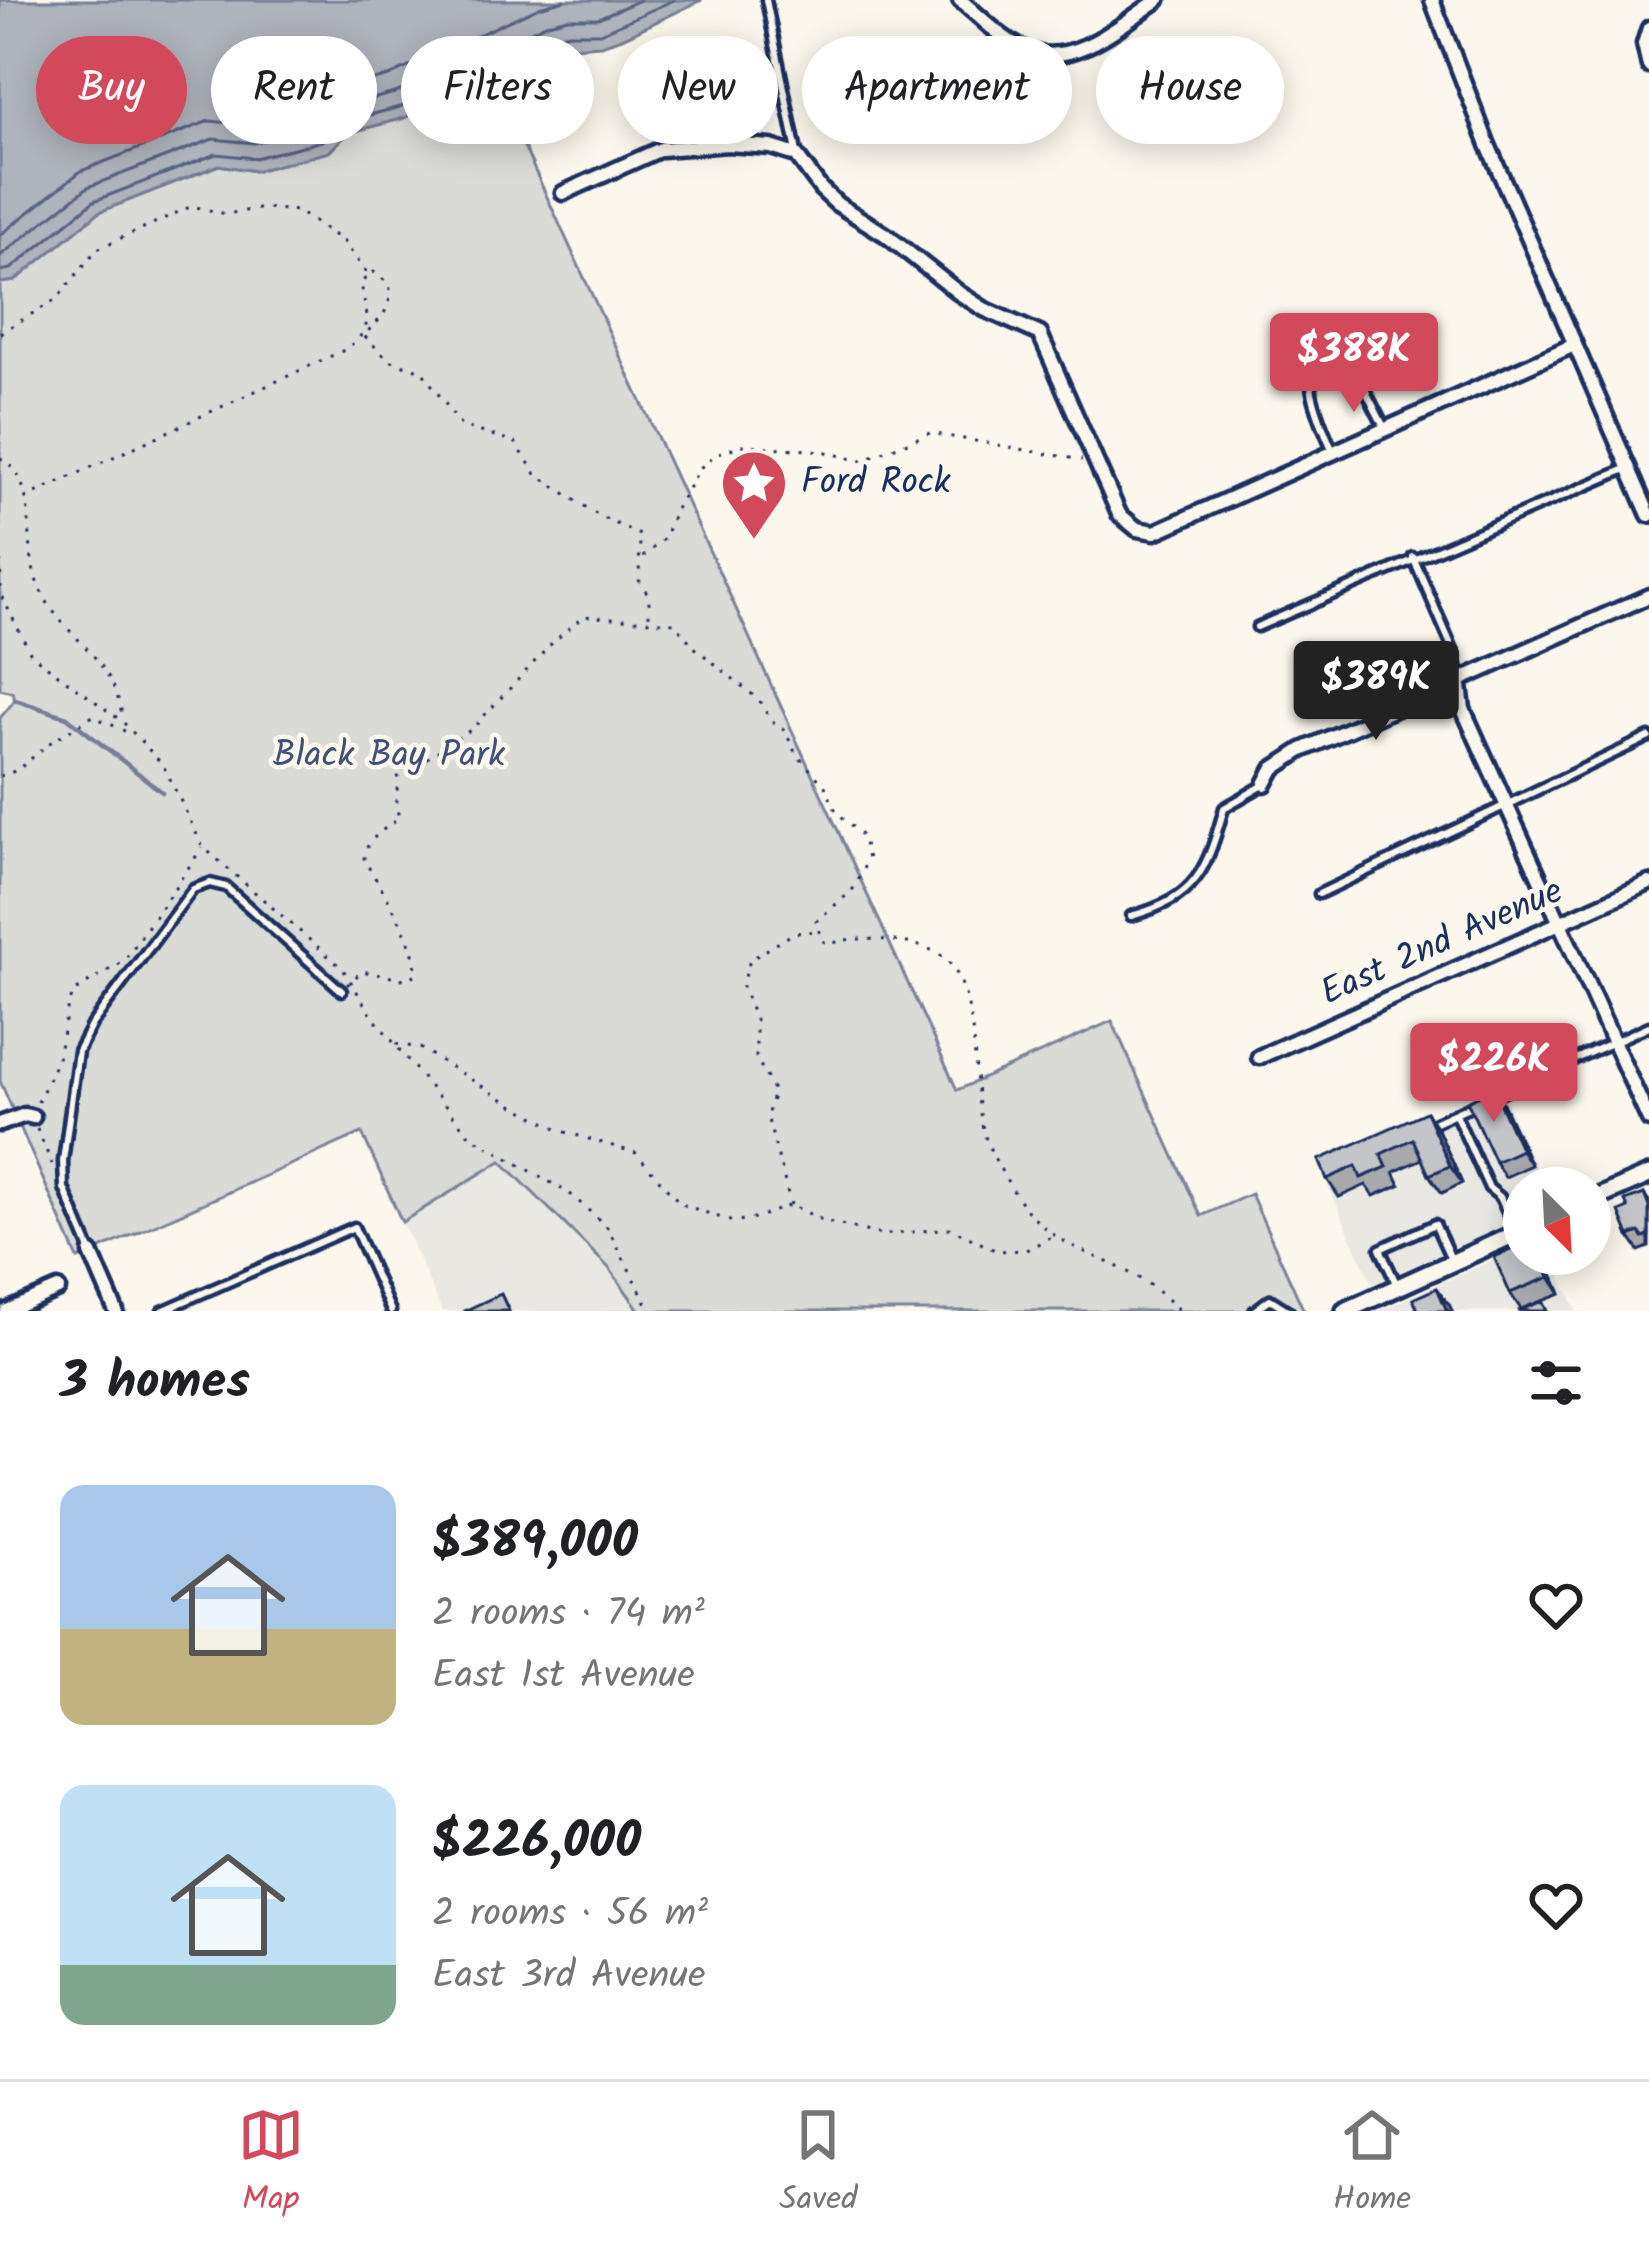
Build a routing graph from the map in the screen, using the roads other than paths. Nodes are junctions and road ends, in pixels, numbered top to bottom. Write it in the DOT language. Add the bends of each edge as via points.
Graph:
graph roads {
  1 [pos="766,0"];
  2 [pos="960,0"];
  3 [pos="1158,0"];
  4 [pos="1432,0"];
  5 [pos="1649,28"];
  6 [pos="1649,66"];
  7 [pos="796,155"];
  8 [pos="563,193"];
  9 [pos="1574,345"];
  10 [pos="1384,427"];
  11 [pos="1332,451"];
  12 [pos="1628,468"];
  13 [pos="1649,515"];
  14 [pos="1412,557"];
  15 [pos="1649,596"];
  16 [pos="1257,627"];
  17 [pos="1459,678"];
  18 [pos="1649,737"];
  19 [pos="1265,784"];
  20 [pos="1505,806"];
  21 [pos="1649,883"];
  22 [pos="1318,894"];
  23 [pos="1131,916"];
  24 [pos="1560,921"];
  25 [pos="342,991"];
  26 [pos="1649,1026"];
  27 [pos="1614,1042"];
  28 [pos="1259,1057"];
  29 [pos="1455,1113"];
  30 [pos="33,1117"];
  31 [pos="1649,1120"];
  32 [pos="0,1124"];
  33 [pos="1416,1130"];
  34 [pos="1649,1175"];
  35 [pos="1611,1192"];
  36 [pos="1503,1202"];
  37 [pos="1503,1240"];
  38 [pos="91,1253"];
  39 [pos="1453,1263"];
  40 [pos="58,1288"];
  41 [pos="1397,1288"];
  42 [pos="7,1311"];
  43 [pos="116,1311"];
  44 [pos="162,1311"];
  45 [pos="391,1311"];
  46 [pos="1254,1311"];
  47 [pos="1289,1311"];
  48 [pos="1345,1311"];
  1 -- 7 [label="lane"];
  2 -- 3 [label="street" via="1011,42 1050,55 1093,43"];
  4 -- 9 [label="street"];
  5 -- 6 [label="street"];
  7 -- 8 [label="street" via="728,144 661,149"];
  7 -- 11 [label="street" via="837,205 984,309 1040,334 1119,514 1137,529 1155,532"];
  9 -- 10 [label="street"];
  9 -- 12 [label="street"];
  10 -- 11 [label="street"];
  10 -- 11 [label="lane" via="1350,360 1322,358 1308,383"];
  12 -- 13 [label="street"];
  12 -- 14 [label="lane"];
  14 -- 16 [label="lane"];
  14 -- 17 [label="lane"];
  15 -- 17 [label="street"];
  17 -- 19 [label="street" via="1293,755"];
  17 -- 20 [label="street" via="1463,709"];
  18 -- 20 [label="lane"];
  19 -- 23 [label="lane" via="1224,808 1214,851 1191,888"];
  20 -- 22 [label="lane"];
  20 -- 24 [label="street"];
  21 -- 24 [label="street, East 2nd Avenue"];
  24 -- 27 [label="street"];
  24 -- 28 [label="street, East 2nd Avenue"];
  25 -- 38 [label="lane" via="226,886 193,889 79,1051 64,1188"];
  26 -- 27 [label="lane"];
  27 -- 29 [label="lane"];
  27 -- 31 [label="street"];
  29 -- 33 [label="lane"];
  29 -- 36 [label="lane" via="1489,1189"];
  30 -- 32 [label="street"];
  34 -- 35 [label="street"];
  37 -- 39 [label="street"];
  38 -- 43 [label="street"];
  39 -- 41 [label="street"];
  39 -- 41 [label="lane" via="1436,1224 1399,1240 1380,1249"];
  40 -- 42 [label="street"];
  41 -- 48 [label="street"];
  44 -- 45 [label="lane" via="354,1227"];
  46 -- 47 [label="lane" via="1270,1299"];
}
